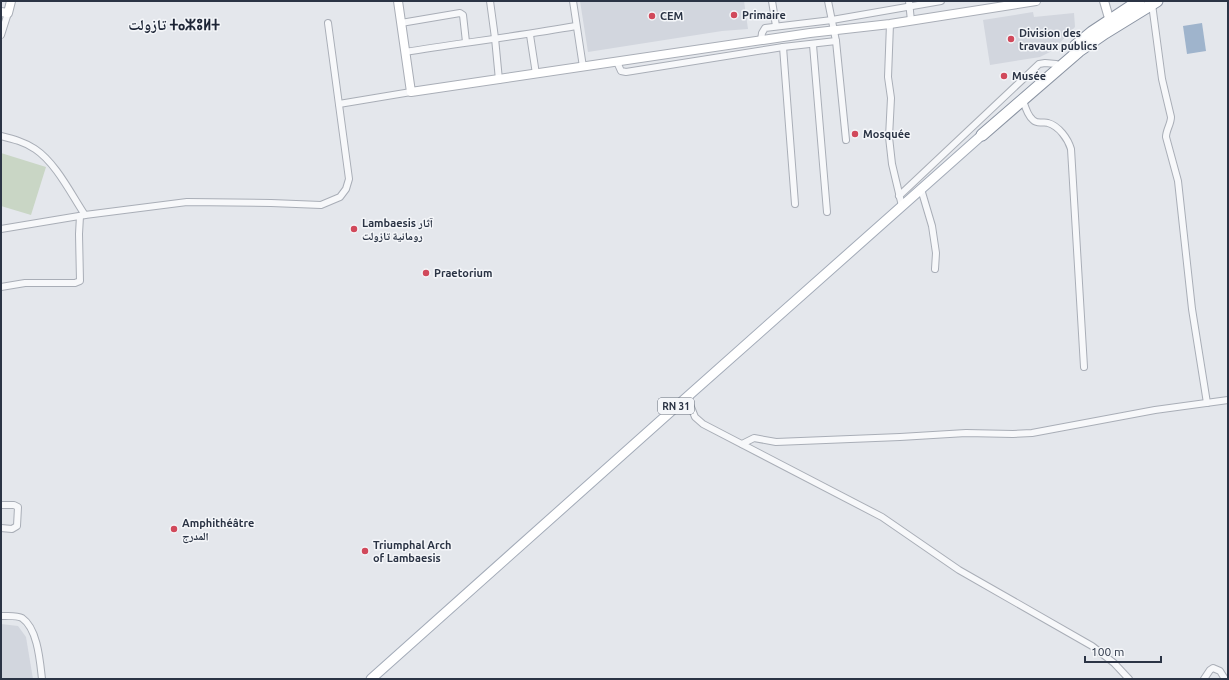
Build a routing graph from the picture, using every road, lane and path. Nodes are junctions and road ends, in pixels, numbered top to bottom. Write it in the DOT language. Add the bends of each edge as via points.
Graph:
graph roads {
  1 [pos="11,1"];
  2 [pos="398,1"];
  3 [pos="490,1"];
  4 [pos="573,1"];
  5 [pos="772,1"];
  6 [pos="828,1"];
  7 [pos="941,1"];
  8 [pos="1036,1"];
  9 [pos="1104,1"];
  10 [pos="1155,2"];
  11 [pos="909,4"];
  12 [pos="1134,5"];
  13 [pos="4,13"];
  14 [pos="832,20"];
  15 [pos="911,20"];
  16 [pos="328,22"];
  17 [pos="401,23"];
  18 [pos="890,24"];
  19 [pos="1111,24"];
  20 [pos="576,26"];
  21 [pos="776,26"];
  22 [pos="833,30"];
  23 [pos="1,34"];
  24 [pos="530,34"];
  25 [pos="495,38"];
  26 [pos="761,40"];
  27 [pos="836,41"];
  28 [pos="466,42"];
  29 [pos="813,45"];
  30 [pos="783,47"];
  31 [pos="405,52"];
  32 [pos="617,62"];
  33 [pos="1056,64"];
  34 [pos="583,67"];
  35 [pos="536,74"];
  36 [pos="499,80"];
  37 [pos="411,92"];
  38 [pos="1023,100"];
  39 [pos="339,104"];
  40 [pos="982,135"];
  41 [pos="1,136"];
  42 [pos="846,140"];
  43 [pos="921,189"];
  44 [pos="899,196"];
  45 [pos="795,204"];
  46 [pos="902,206"];
  47 [pos="827,212"];
  48 [pos="82,216"];
  49 [pos="1,229"];
  50 [pos="935,269"];
  51 [pos="1,287"];
  52 [pos="1084,368"];
  53 [pos="686,397"];
  54 [pos="1228,400"];
  55 [pos="1207,403"];
  56 [pos="742,444"];
  57 [pos="1,505"];
  58 [pos="1,528"];
  59 [pos="1,616"];
  60 [pos="42,679"];
  61 [pos="371,679"];
  62 [pos="1129,679"];
  63 [pos="1204,679"];
  64 [pos="1226,679"];
  1 -- 13 [label="street"];
  2 -- 17 [label="street"];
  3 -- 25 [label="street"];
  4 -- 20 [label="street"];
  5 -- 21 [label="street"];
  6 -- 14 [label="street"];
  7 -- 11 [label="street"];
  8 -- 15 [label="street"];
  9 -- 19 [label="street"];
  10 -- 12 [label="highway, RN 31"];
  10 -- 55 [label="street" via="1162,79 1171,117 1166,138 1178,181 1192,309"];
  11 -- 14 [label="street"];
  11 -- 15 [label="street"];
  12 -- 19 [label="highway, RN 31"];
  13 -- 23 [label="street"];
  14 -- 21 [label="street"];
  14 -- 22 [label="street"];
  15 -- 18 [label="street"];
  16 -- 39 [label="street"];
  17 -- 28 [label="street" via="460,13 463,15"];
  17 -- 31 [label="street"];
  18 -- 22 [label="street"];
  18 -- 44 [label="street" via="889,137"];
  19 -- 33 [label="highway, RN 31" via="1087,36"];
  19 -- 38 [label="highway, RN 31"];
  20 -- 24 [label="street"];
  20 -- 34 [label="street"];
  21 -- 26 [label="street" via="765,28"];
  22 -- 26 [label="street"];
  22 -- 27 [label="street"];
  24 -- 25 [label="street"];
  24 -- 35 [label="street"];
  25 -- 28 [label="street"];
  25 -- 36 [label="street"];
  26 -- 32 [label="street"];
  27 -- 29 [label="street"];
  27 -- 42 [label="street"];
  28 -- 31 [label="street"];
  29 -- 30 [label="street"];
  29 -- 47 [label="street"];
  30 -- 32 [label="street" via="626,72 620,71"];
  30 -- 45 [label="street"];
  31 -- 37 [label="street"];
  32 -- 34 [label="street"];
  33 -- 40 [label="highway, RN 31"];
  33 -- 44 [label="street" via="1040,64"];
  34 -- 35 [label="street"];
  35 -- 36 [label="street"];
  36 -- 37 [label="street"];
  37 -- 39 [label="street"];
  38 -- 40 [label="highway, RN 31"];
  38 -- 52 [label="street" via="1033,121 1047,122 1057,128 1071,149"];
  39 -- 48 [label="street" via="350,179 340,197 329,203 321,206 187,202"];
  40 -- 43 [label="main road, RN 31"];
  41 -- 48 [label="street" via="26,144 45,157 54,167"];
  43 -- 46 [label="main road, RN 31"];
  43 -- 50 [label="street" via="933,234"];
  44 -- 46 [label="street"];
  46 -- 53 [label="main road, RN 31"];
  48 -- 49 [label="street"];
  48 -- 51 [label="street" via="79,238 80,282 25,282"];
  53 -- 56 [label="street" via="698,421"];
  53 -- 61 [label="main road, RN 31"];
  54 -- 55 [label="street"];
  55 -- 56 [label="street" via="1032,433 966,433 776,442 757,438"];
  56 -- 62 [label="street" via="882,517 945,561 1092,646"];
  57 -- 58 [label="street" via="18,506 17,526 12,529"];
  59 -- 60 [label="street" via="20,617 28,624 38,646"];
  63 -- 64 [label="street" via="1214,668"];
}
